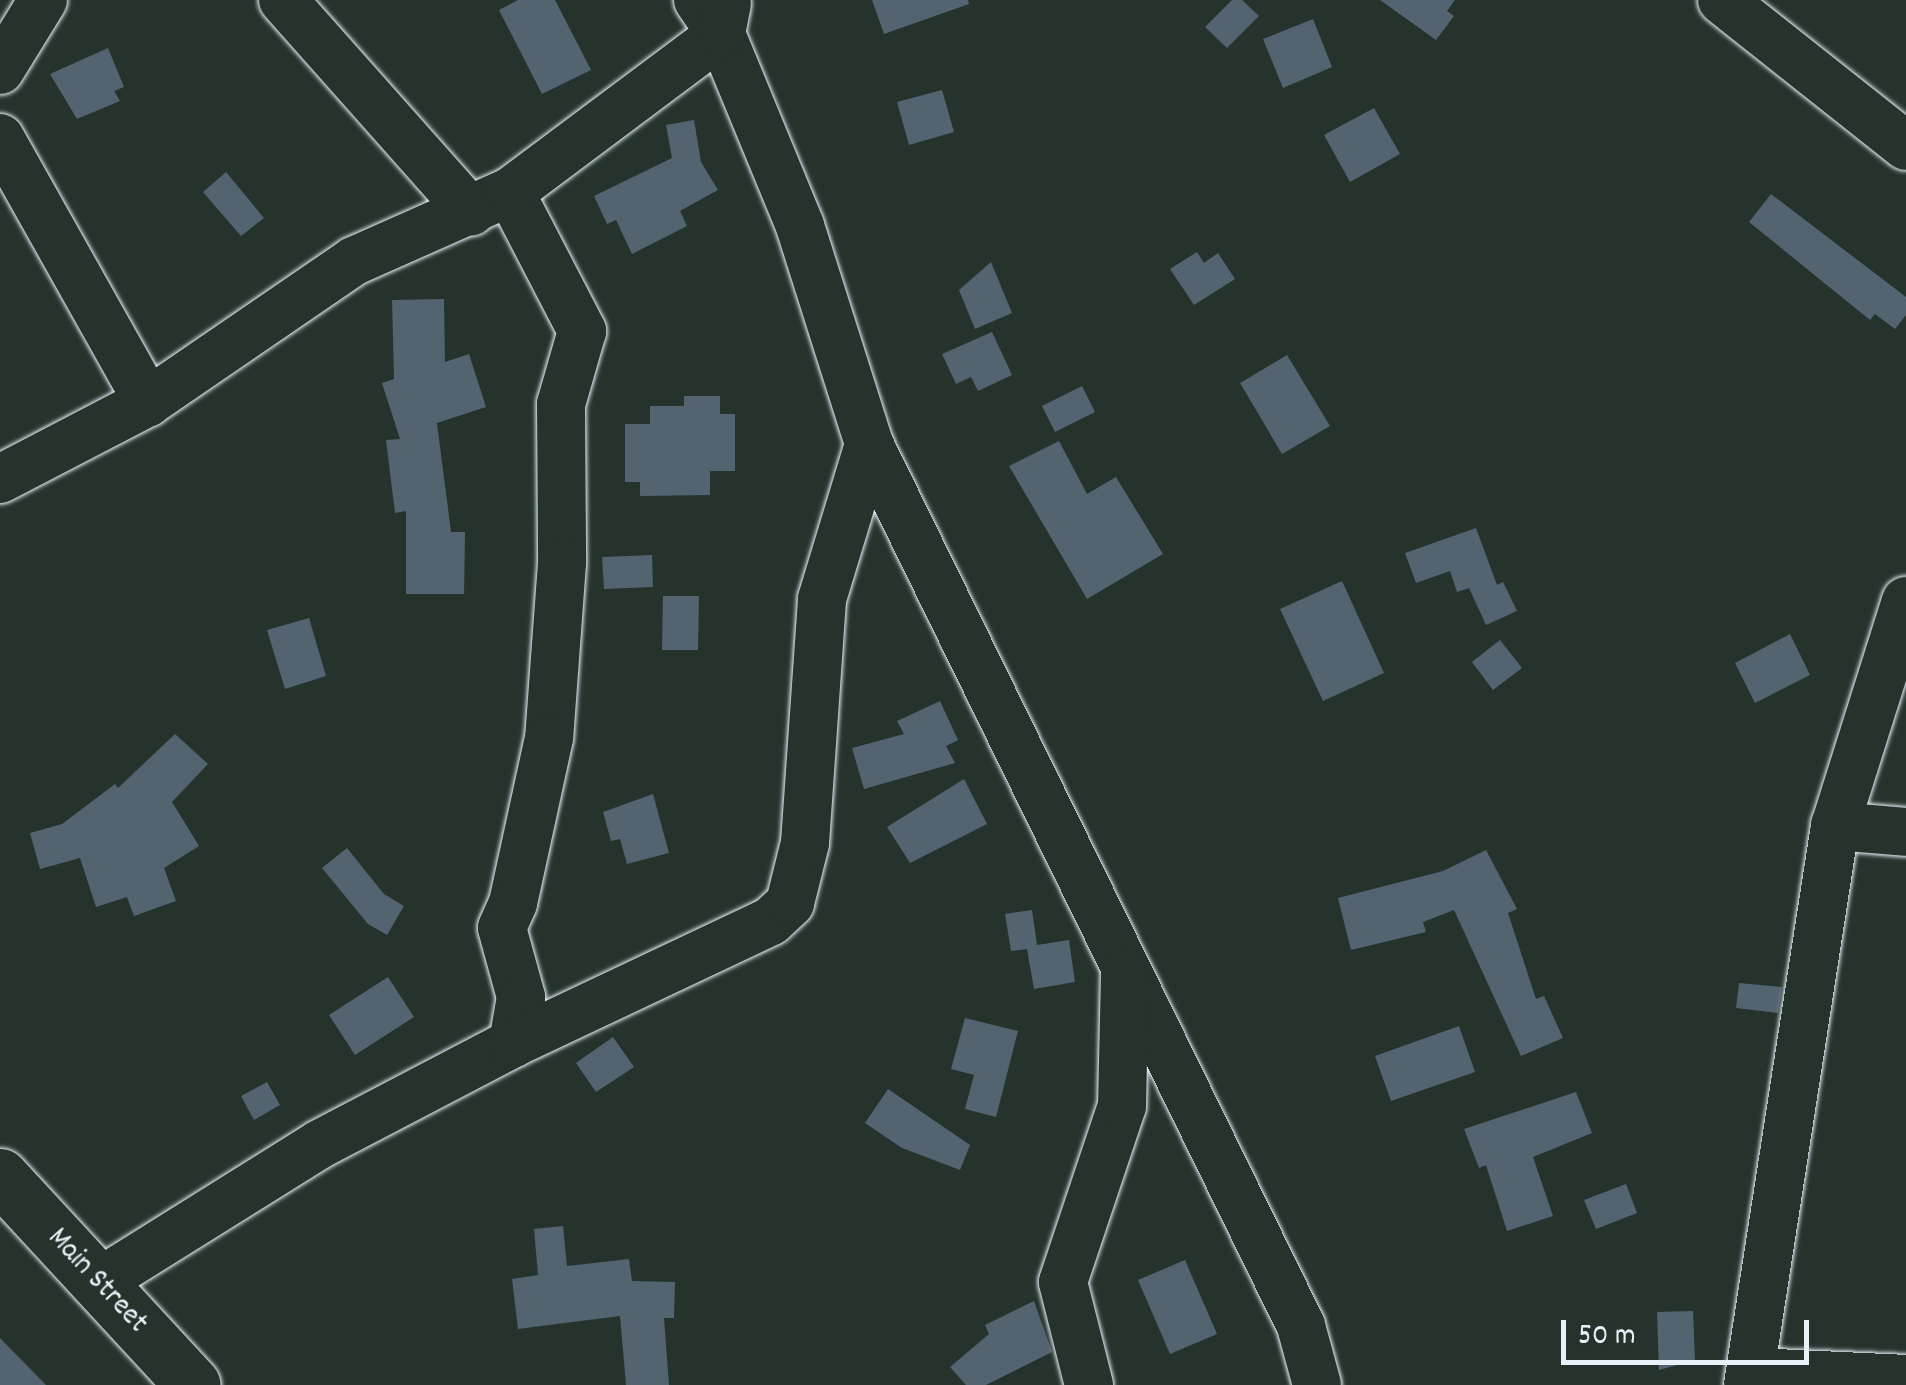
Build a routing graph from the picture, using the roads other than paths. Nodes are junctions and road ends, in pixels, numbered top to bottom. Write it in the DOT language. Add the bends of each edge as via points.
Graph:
graph roads {
  1 [pos="44,0"];
  2 [pos="283,0"];
  3 [pos="1722,0"];
  4 [pos="716,11"];
  5 [pos="0,70"];
  6 [pos="0,138"];
  7 [pos="1906,146"];
  8 [pos="490,202"];
  9 [pos="148,402"];
  10 [pos="869,444"];
  11 [pos="0,479"];
  12 [pos="1906,602"];
  13 [pos="1835,826"];
  14 [pos="1906,832"];
  15 [pos="1126,962"];
  16 [pos="514,1043"];
  17 [pos="0,1176"];
  18 [pos="96,1284"];
  19 [pos="1751,1379"];
  20 [pos="1906,1379"];
  21 [pos="194,1385"];
  22 [pos="1089,1385"];
  23 [pos="1317,1385"];
  1 -- 5 [label="street"];
  2 -- 8 [label="street"];
  3 -- 7 [label="street"];
  4 -- 8 [label="street"];
  4 -- 10 [label="street" via="800,226"];
  6 -- 9 [label="street"];
  8 -- 9 [label="street" via="354,261"];
  8 -- 16 [label="street" via="582,331 562,404 562,563 548,738 502,928 521,997"];
  9 -- 11 [label="street"];
  10 -- 15 [label="street"];
  10 -- 16 [label="street" via="822,598 804,843 790,904 771,921"];
  12 -- 13 [label="street"];
  13 -- 14 [label="street"];
  13 -- 19 [label="street"];
  15 -- 22 [label="street" via="1122,1106 1063,1282"];
  15 -- 23 [label="street" via="1301,1326"];
  16 -- 18 [label="street" via="320,1144"];
  17 -- 18 [label="highway, Main Street"];
  18 -- 21 [label="highway, Main Street"];
  19 -- 20 [label="street"];
}
